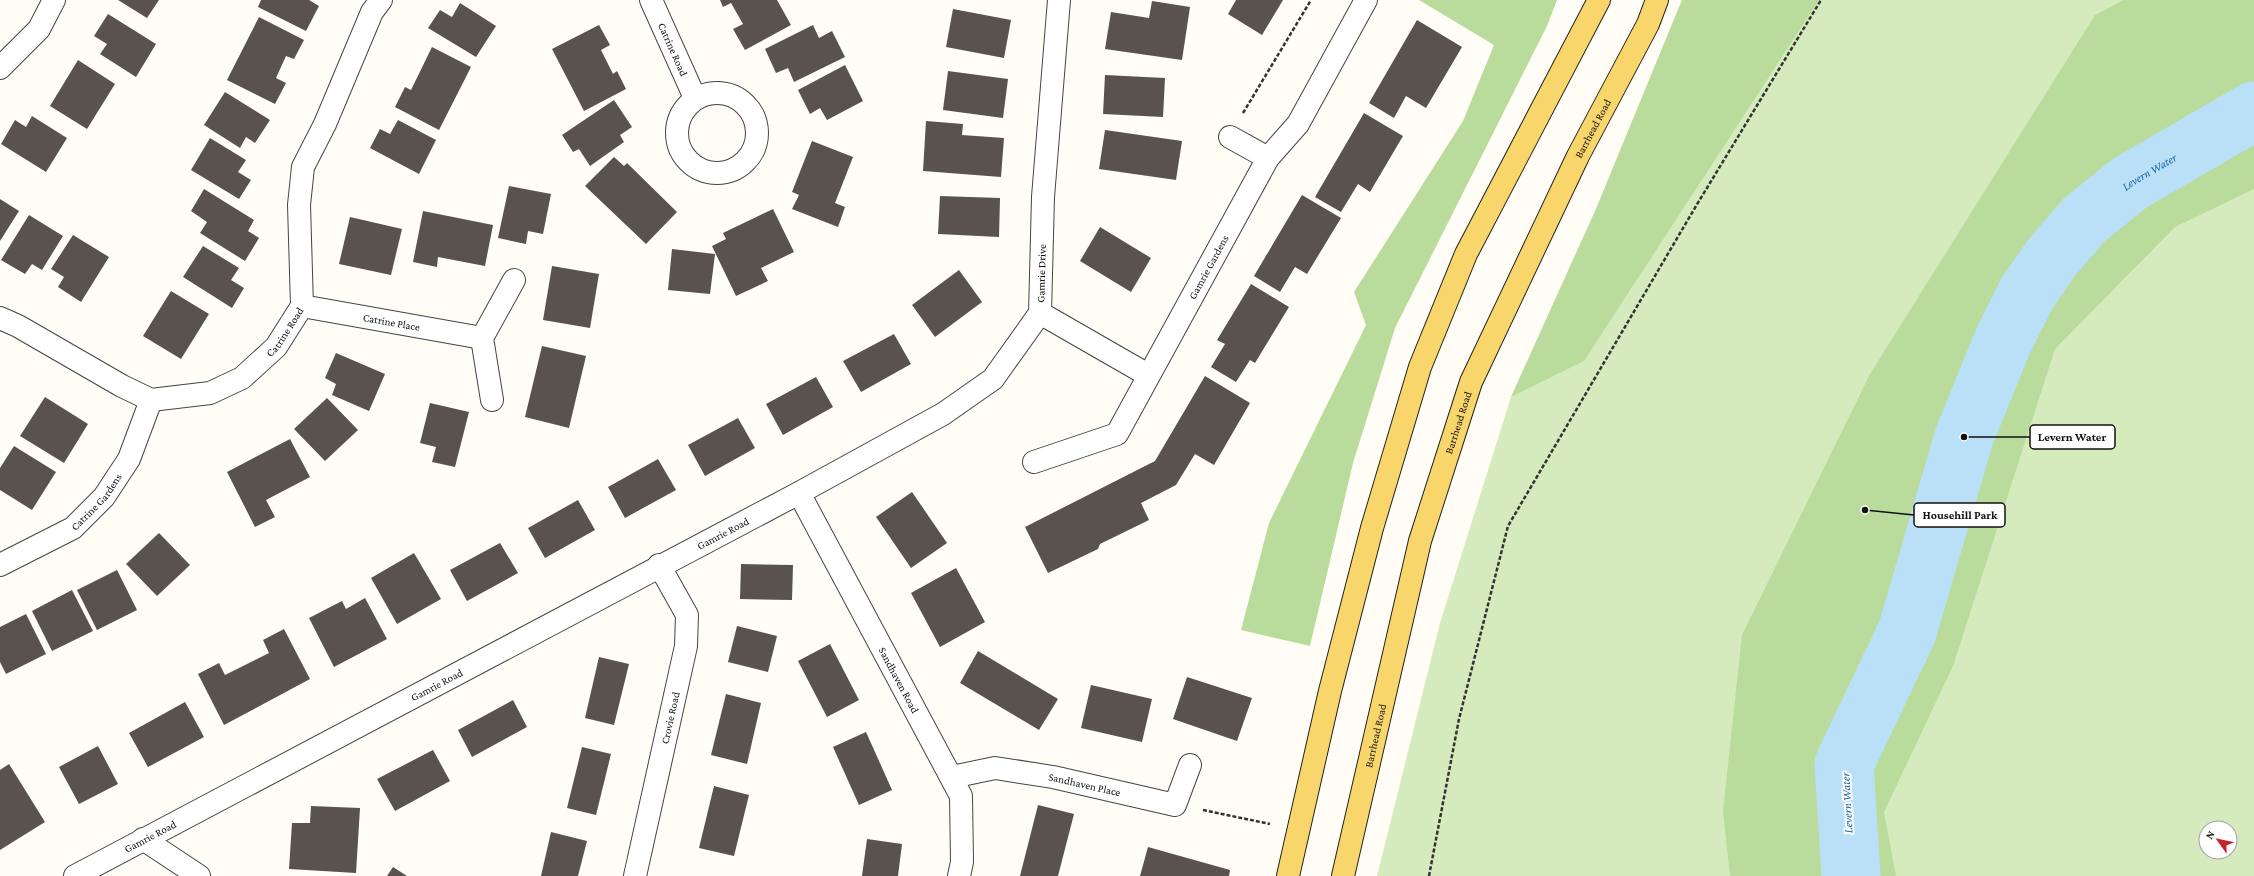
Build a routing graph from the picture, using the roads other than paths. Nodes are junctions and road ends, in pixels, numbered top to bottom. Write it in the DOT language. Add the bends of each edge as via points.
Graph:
graph roads {
  1 [pos="54,0"];
  2 [pos="381,0"];
  3 [pos="651,0"];
  4 [pos="1059,0"];
  5 [pos="1366,0"];
  6 [pos="1599,0"];
  7 [pos="1657,0"];
  8 [pos="0,68"];
  9 [pos="696,98"];
  10 [pos="1230,137"];
  11 [pos="1268,158"];
  12 [pos="514,280"];
  13 [pos="302,306"];
  14 [pos="1040,313"];
  15 [pos="0,318"];
  16 [pos="482,338"];
  17 [pos="1148,375"];
  18 [pos="151,400"];
  19 [pos="492,400"];
  20 [pos="1034,462"];
  21 [pos="798,493"];
  22 [pos="0,565"];
  23 [pos="659,565"];
  24 [pos="1190,765"];
  25 [pos="952,777"];
  26 [pos="144,839"];
  27 [pos="75,876"];
  28 [pos="199,876"];
  29 [pos="635,876"];
  30 [pos="959,876"];
  31 [pos="1288,876"];
  32 [pos="1343,876"];
  1 -- 8 [label="street" via="39,29"];
  2 -- 13 [label="street, Catrine Road" via="372,12 304,167 299,205"];
  3 -- 9 [label="street, Catrine Road"];
  4 -- 14 [label="street, Gamrie Drive" via="1043,197"];
  5 -- 11 [label="street, Gamrie Gardens" via="1298,124"];
  6 -- 31 [label="main road" via="1466,254 1420,367 1372,528 1330,691"];
  7 -- 32 [label="main road, Barrhead Road" via="1648,24 1578,156 1471,382 1420,541"];
  10 -- 11 [label="street"];
  11 -- 17 [label="street, Gamrie Gardens"];
  12 -- 16 [label="street"];
  13 -- 16 [label="street, Catrine Place"];
  13 -- 18 [label="street, Catrine Road" via="276,347 242,378 210,393"];
  14 -- 17 [label="street"];
  14 -- 21 [label="street, Gamrie Drive" via="993,379 943,414"];
  15 -- 18 [label="street"];
  16 -- 19 [label="street"];
  17 -- 20 [label="street, Gamrie Gardens" via="1117,434"];
  18 -- 22 [label="street, Catrine Gardens" via="129,459 104,497 73,528"];
  21 -- 23 [label="street, Gamrie Road"];
  21 -- 25 [label="street, Sandhaven Road"];
  23 -- 26 [label="street, Gamrie Road"];
  23 -- 29 [label="street, Crovie Road" via="687,615 686,646"];
  24 -- 25 [label="street, Sandhaven Place" via="1175,805 1053,777 995,768"];
  25 -- 30 [label="street, Sandhaven Road" via="961,796 962,862"];
  26 -- 27 [label="street, Gamrie Road"];
  26 -- 28 [label="street"];
}
